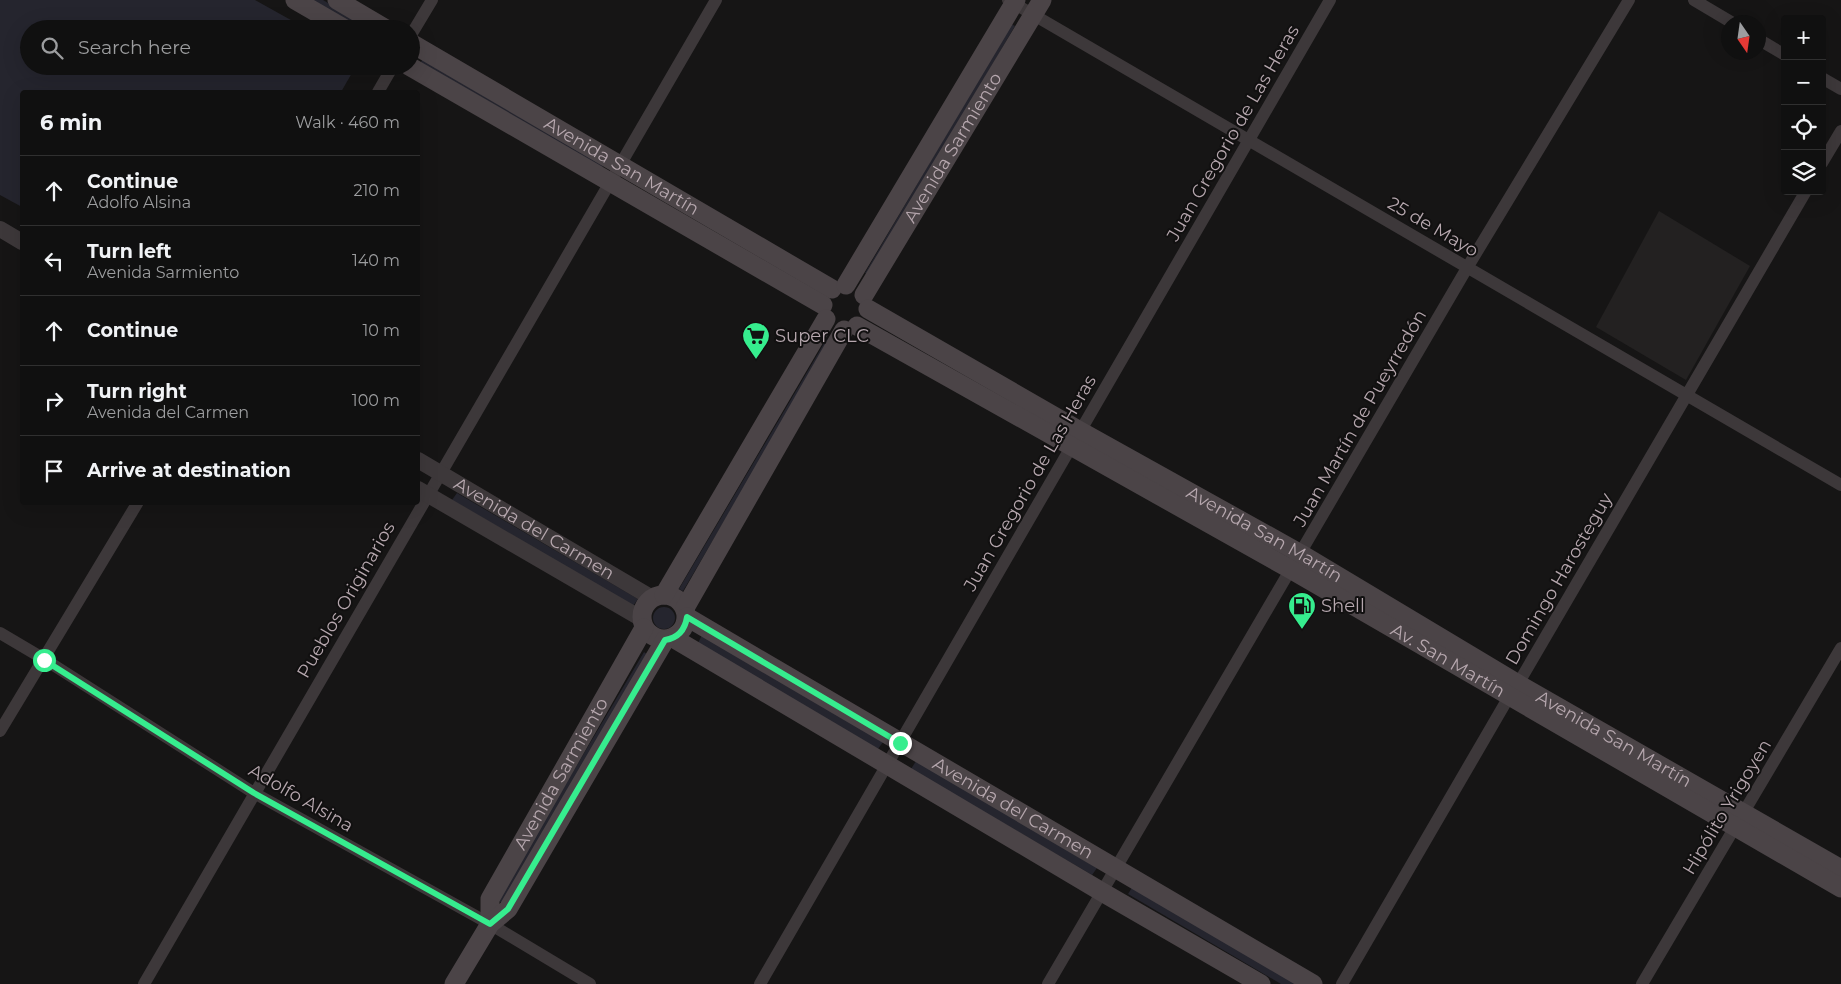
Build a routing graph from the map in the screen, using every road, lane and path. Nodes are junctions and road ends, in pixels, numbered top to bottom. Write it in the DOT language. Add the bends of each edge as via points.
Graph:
graph roads {
  1 [pos="295,0"];
  2 [pos="337,0"];
  3 [pos="432,0"];
  4 [pos="716,0"];
  5 [pos="1330,0"];
  6 [pos="1629,0"];
  7 [pos="1694,0"];
  8 [pos="1012,1"];
  9 [pos="1037,7"];
  10 [pos="1721,16"];
  11 [pos="329,20"];
  12 [pos="371,20"];
  13 [pos="420,20"];
  14 [pos="1766,44"];
  15 [pos="420,48"];
  16 [pos="1781,53"];
  17 [pos="420,72"];
  18 [pos="388,75"];
  19 [pos="1826,80"];
  20 [pos="1841,89"];
  21 [pos="379,90"];
  22 [pos="1841,131"];
  23 [pos="1250,140"];
  24 [pos="1826,156"];
  25 [pos="619,165"];
  26 [pos="609,182"];
  27 [pos="1804,195"];
  28 [pos="0,229"];
  29 [pos="20,241"];
  30 [pos="1467,268"];
  31 [pos="839,287"];
  32 [pos="866,302"];
  33 [pos="824,312"];
  34 [pos="851,328"];
  35 [pos="1687,395"];
  36 [pos="1076,439"];
  37 [pos="420,461"];
  38 [pos="440,473"];
  39 [pos="1841,485"];
  40 [pos="422,492"];
  41 [pos="136,505"];
  42 [pos="415,505"];
  43 [pos="1296,562"];
  44 [pos="658,596"];
  45 [pos="686,612"];
  46 [pos="643,623"];
  47 [pos="0,633"];
  48 [pos="669,639"];
  49 [pos="1841,648"];
  50 [pos="44,660"];
  51 [pos="1514,690"];
  52 [pos="0,731"];
  53 [pos="900,743"];
  54 [pos="887,765"];
  55 [pos="254,793"];
  56 [pos="1739,820"];
  57 [pos="1116,869"];
  58 [pos="1841,870"];
  59 [pos="1841,888"];
  60 [pos="1102,892"];
  61 [pos="490,924"];
  62 [pos="144,984"];
  63 [pos="454,984"];
  64 [pos="590,984"];
  65 [pos="760,984"];
  66 [pos="1048,984"];
  67 [pos="1261,984"];
  68 [pos="1313,984"];
  69 [pos="1342,984"];
  70 [pos="1642,984"];
  1 -- 11 [label="main road"];
  2 -- 12 [label="main road"];
  3 -- 13 [label="street"];
  4 -- 25 [label="street, Pueblos Originarios"];
  5 -- 23 [label="street, Juan Gregorio de Las Heras"];
  6 -- 30 [label="street, Juan Martín de Pueyrredón"];
  7 -- 10 [label="street"];
  8 -- 9 [label="street, 25 de Mayo"];
  8 -- 31 [label="main road, Avenida Sarmiento"];
  9 -- 23 [label="street, 25 de Mayo"];
  9 -- 32 [label="main road, Avenida Sarmiento"];
  14 -- 16 [label="street"];
  15 -- 25 [label="main road, Avenida San Martín"];
  17 -- 26 [label="main road, Avenida San Martín"];
  18 -- 21 [label="street"];
  19 -- 20 [label="street"];
  22 -- 24 [label="street"];
  23 -- 30 [label="street, 25 de Mayo"];
  23 -- 36 [label="street, Juan Gregorio de Las Heras"];
  25 -- 26 [label="street, Pueblos Originarios"];
  25 -- 31 [label="main road, Avenida San Martín"];
  26 -- 33 [label="main road, Avenida San Martín"];
  26 -- 38 [label="street, Pueblos Originarios"];
  27 -- 35 [label="street, Domingo Harosteguy"];
  28 -- 29 [label="street"];
  30 -- 35 [label="street, 25 de Mayo"];
  30 -- 43 [label="street, Juan Martín de Pueyrredón"];
  31 -- 32 [label="main road" via="856,288"];
  31 -- 33 [label="main road" via="826,296"];
  32 -- 34 [label="main road" via="864,319"];
  32 -- 36 [label="main road, Avenida San Martín"];
  33 -- 34 [label="main road" via="832,326"];
  33 -- 44 [label="main road"];
  34 -- 36 [label="main road, Avenida San Martín"];
  34 -- 45 [label="main road"];
  35 -- 39 [label="street, 25 de Mayo"];
  35 -- 51 [label="street, Domingo Harosteguy"];
  36 -- 43 [label="main road, Avenida San Martín"];
  36 -- 53 [label="street, Juan Gregorio de Las Heras"];
  37 -- 38 [label="street, Avenida del Carmen"];
  38 -- 40 [label="street, Pueblos Originarios"];
  38 -- 44 [label="street, Avenida del Carmen"];
  40 -- 46 [label="street, Avenida del Carmen"];
  41 -- 50 [label="street"];
  42 -- 55 [label="street, Pueblos Originarios"];
  43 -- 51 [label="main road, Avenida San Martín"];
  43 -- 57 [label="street, Juan Martín de Pueyrredón"];
  44 -- 45 [label="main road" via="676,598"];
  44 -- 46 [label="main road" via="644,607"];
  45 -- 48 [label="main road" via="681,632"];
  45 -- 53 [label="main road, Avenida del Carmen"];
  46 -- 48 [label="main road" via="650,635"];
  46 -- 61 [label="main road, Avenida Sarmiento" via="490,899"];
  47 -- 50 [label="street, Adolfo Alsina"];
  48 -- 54 [label="main road, Avenida del Carmen"];
  48 -- 61 [label="main road, Avenida Sarmiento" via="508,909"];
  49 -- 56 [label="street, Hipólito Yrigoyen"];
  50 -- 52 [label="street"];
  50 -- 55 [label="street, Adolfo Alsina"];
  51 -- 56 [label="main road, Avenida San Martín"];
  51 -- 69 [label="street, Domingo Harosteguy"];
  53 -- 54 [label="street, Juan Gregorio de Las Heras"];
  53 -- 57 [label="main road, Avenida del Carmen"];
  54 -- 60 [label="main road, Avenida del Carmen"];
  54 -- 65 [label="street, Juan Gregorio de Las Heras"];
  55 -- 61 [label="street, Adolfo Alsina"];
  55 -- 62 [label="street, Pueblos Originarios"];
  56 -- 58 [label="main road, Avenida San Martín"];
  56 -- 59 [label="main road, Avenida San Martín"];
  56 -- 70 [label="street, Hipólito Yrigoyen"];
  57 -- 60 [label="street, Juan Martín de Pueyrredón"];
  57 -- 68 [label="main road, Avenida del Carmen"];
  60 -- 66 [label="street, Juan Martín de Pueyrredón"];
  60 -- 67 [label="main road, Avenida del Carmen"];
  61 -- 63 [label="main road, Avenida Sarmiento"];
  61 -- 64 [label="street, Adolfo Alsina"];
}
